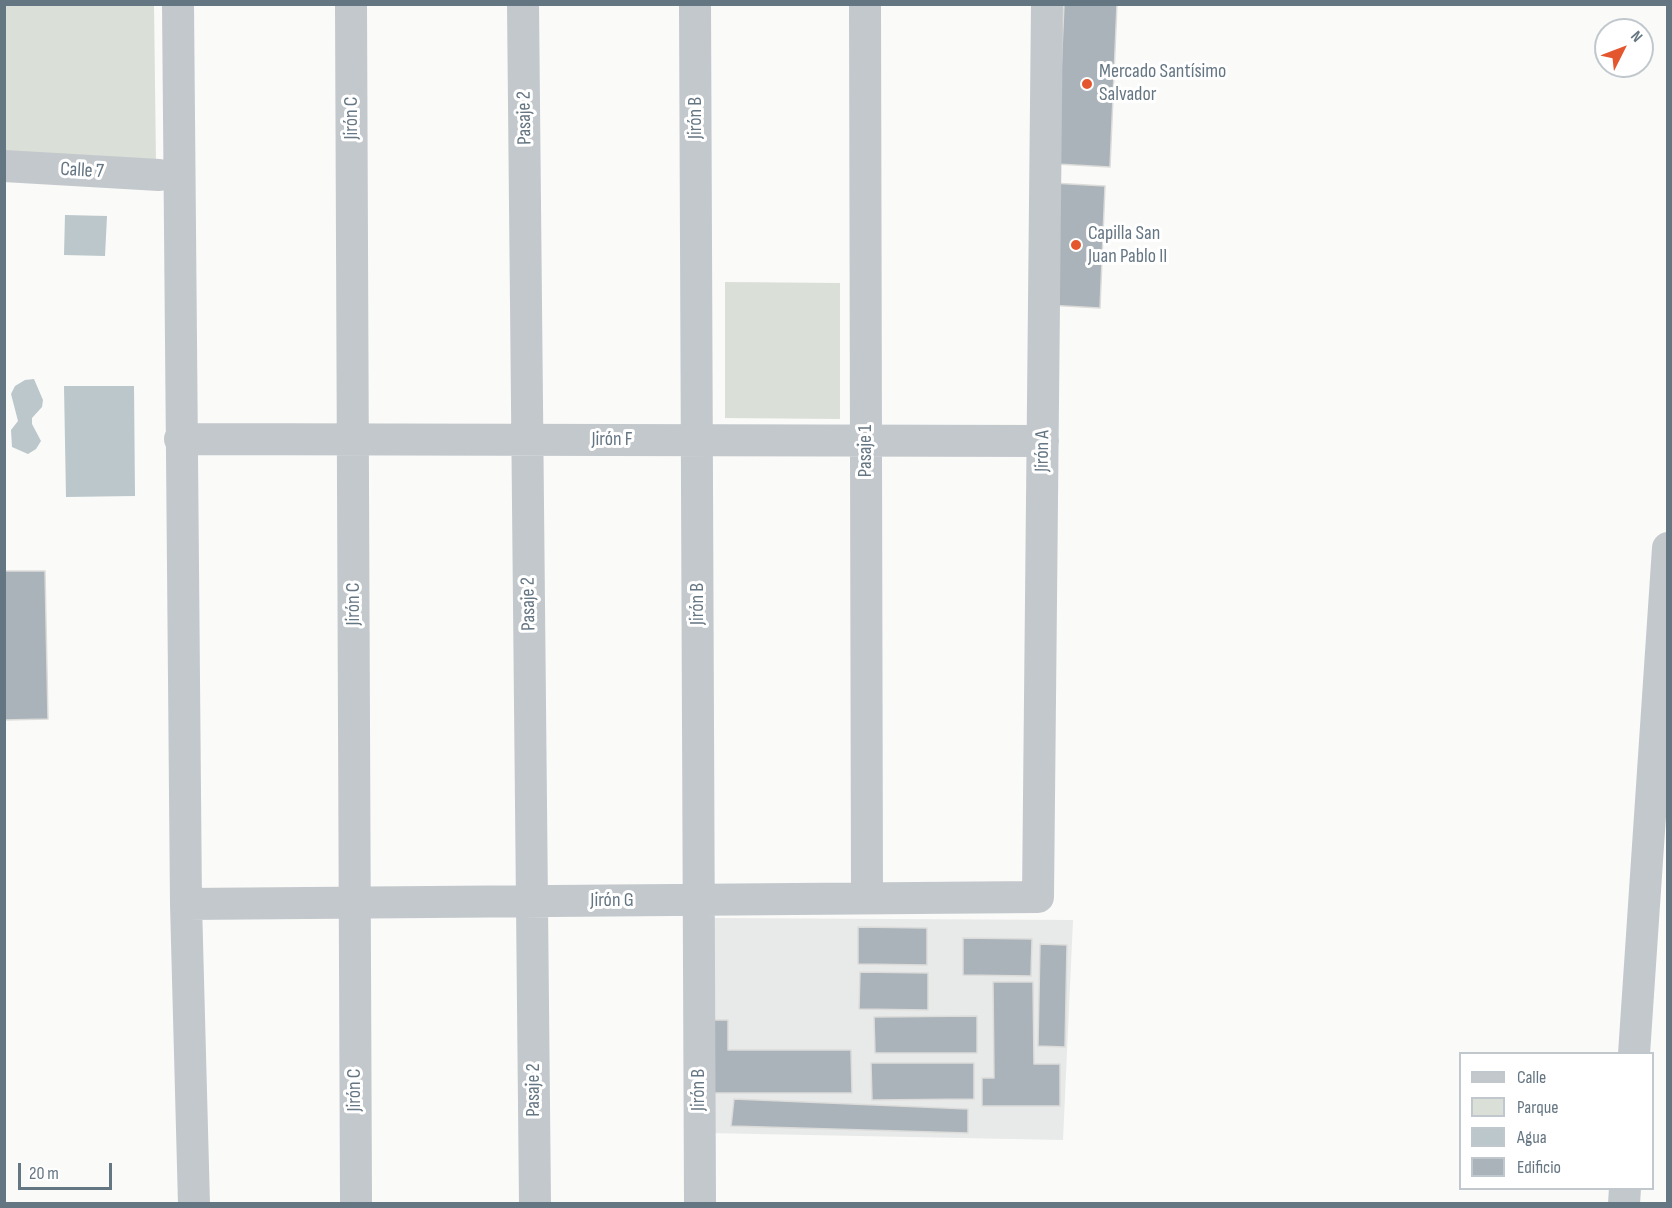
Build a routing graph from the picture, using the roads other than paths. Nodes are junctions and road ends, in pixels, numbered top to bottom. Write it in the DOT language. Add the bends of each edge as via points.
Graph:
graph roads {
  1 [pos="178,4"];
  2 [pos="351,4"];
  3 [pos="524,4"];
  4 [pos="695,4"];
  5 [pos="865,4"];
  6 [pos="1047,4"];
  7 [pos="4,166"];
  8 [pos="159,175"];
  9 [pos="180,439"];
  10 [pos="353,439"];
  11 [pos="528,440"];
  12 [pos="697,440"];
  13 [pos="866,440"];
  14 [pos="1043,441"];
  15 [pos="1668,548"];
  16 [pos="1038,897"];
  17 [pos="867,898"];
  18 [pos="699,900"];
  19 [pos="532,901"];
  20 [pos="355,903"];
  21 [pos="186,904"];
  22 [pos="1634,1052"];
  23 [pos="194,1203"];
  24 [pos="356,1203"];
  25 [pos="535,1203"];
  26 [pos="700,1203"];
  1 -- 9 [label="street"];
  2 -- 10 [label="street, Jirón C"];
  3 -- 11 [label="street, Pasaje 2"];
  4 -- 12 [label="street, Jirón B"];
  5 -- 13 [label="street, Pasaje 1"];
  6 -- 14 [label="street, Jirón A"];
  7 -- 8 [label="street, Calle 7"];
  9 -- 10 [label="street, Jirón F"];
  9 -- 21 [label="street"];
  10 -- 11 [label="street, Jirón F"];
  10 -- 20 [label="street, Jirón C"];
  11 -- 12 [label="street, Jirón F"];
  11 -- 19 [label="street, Pasaje 2"];
  12 -- 13 [label="street, Jirón F"];
  12 -- 18 [label="street, Jirón B"];
  13 -- 14 [label="street, Jirón F"];
  13 -- 17 [label="street, Pasaje 1"];
  14 -- 16 [label="street, Jirón A"];
  15 -- 22 [label="street"];
  16 -- 17 [label="street, Jirón G"];
  17 -- 18 [label="street, Jirón G"];
  18 -- 19 [label="street, Jirón G"];
  18 -- 26 [label="street, Jirón B"];
  19 -- 20 [label="street, Jirón G"];
  19 -- 25 [label="street, Pasaje 2"];
  20 -- 21 [label="street, Jirón G"];
  20 -- 24 [label="street, Jirón C"];
  21 -- 23 [label="street"];
}
